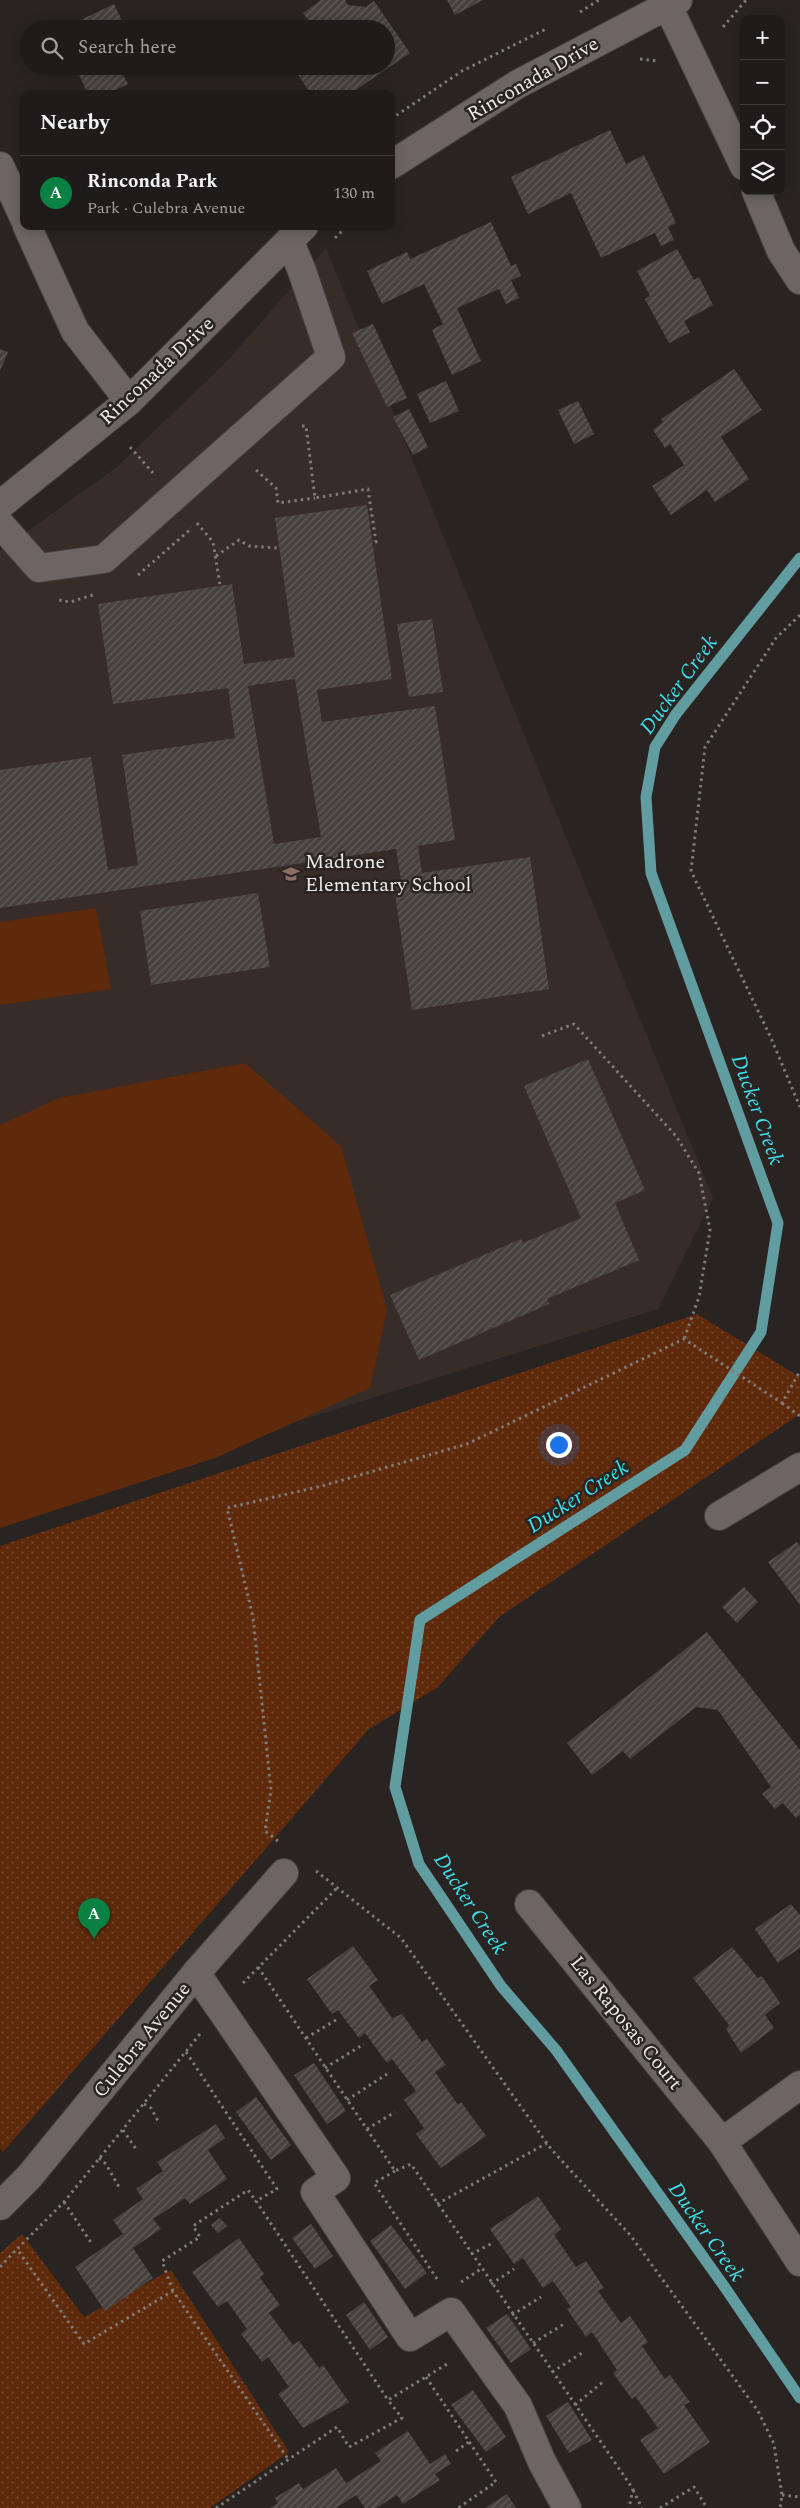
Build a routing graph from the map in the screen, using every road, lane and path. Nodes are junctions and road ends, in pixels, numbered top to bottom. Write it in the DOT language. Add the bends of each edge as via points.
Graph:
graph roads {
  1 [pos="599,0"];
  2 [pos="746,0"];
  3 [pos="670,2"];
  4 [pos="574,16"];
  5 [pos="557,24"];
  6 [pos="723,27"];
  7 [pos="643,58"];
  8 [pos="657,61"];
  9 [pos="395,116"];
  10 [pos="740,157"];
  11 [pos="395,162"];
  12 [pos="0,166"];
  13 [pos="758,195"];
  14 [pos="20,209"];
  15 [pos="30,230"];
  16 [pos="297,234"];
  17 [pos="800,280"];
  18 [pos="129,401"];
  19 [pos="306,426"];
  20 [pos="130,447"];
  21 [pos="256,470"];
  22 [pos="154,475"];
  23 [pos="316,498"];
  24 [pos="0,505"];
  25 [pos="197,523"];
  26 [pos="0,524"];
  27 [pos="372,542"];
  28 [pos="279,548"];
  29 [pos="216,556"];
  30 [pos="220,585"];
  31 [pos="800,615"];
  32 [pos="542,1036"];
  33 [pos="800,1107"];
  34 [pos="684,1340"];
  35 [pos="800,1371"];
  36 [pos="782,1403"];
  37 [pos="800,1416"];
  38 [pos="800,1467"];
  39 [pos="719,1516"];
  40 [pos="285,1847"];
  41 [pos="314,1869"];
  42 [pos="284,1873"];
  43 [pos="337,1888"];
  44 [pos="529,1904"];
  45 [pos="258,1967"];
  46 [pos="196,1973"];
  47 [pos="220,2009"];
  48 [pos="336,2020"];
  49 [pos="306,2038"];
  50 [pos="364,2044"];
  51 [pos="186,2052"];
  52 [pos="325,2068"];
  53 [pos="387,2074"];
  54 [pos="800,2085"];
  55 [pos="347,2100"];
  56 [pos="144,2104"];
  57 [pos="395,2112"];
  58 [pos="158,2121"];
  59 [pos="367,2129"];
  60 [pos="123,2130"];
  61 [pos="722,2142"];
  62 [pos="547,2143"];
  63 [pos="136,2149"];
  64 [pos="99,2158"];
  65 [pos="395,2171"];
  66 [pos="118,2187"];
  67 [pos="256,2201"];
  68 [pos="64,2202"];
  69 [pos="437,2204"];
  70 [pos="0,2206"];
  71 [pos="92,2244"];
  72 [pos="491,2244"];
  73 [pos="17,2249"];
  74 [pos="471,2254"];
  75 [pos="800,2262"];
  76 [pos="0,2267"];
  77 [pos="482,2269"];
  78 [pos="514,2269"];
  79 [pos="460,2283"];
  80 [pos="491,2284"];
  81 [pos="441,2285"];
  82 [pos="173,2291"];
  83 [pos="540,2297"];
  84 [pos="512,2314"];
  85 [pos="564,2324"];
  86 [pos="532,2343"];
  87 [pos="476,2347"];
  88 [pos="585,2351"];
  89 [pos="552,2372"];
  90 [pos="426,2377"];
  91 [pos="604,2381"];
  92 [pos="388,2400"];
  93 [pos="575,2405"];
  94 [pos="469,2442"];
  95 [pos="456,2451"];
  96 [pos="288,2460"];
  97 [pos="633,2489"];
  98 [pos="782,2495"];
  99 [pos="800,2497"];
  100 [pos="216,2508"];
  101 [pos="458,2508"];
  102 [pos="568,2508"];
  103 [pos="629,2508"];
  104 [pos="642,2508"];
  105 [pos="660,2508"];
  106 [pos="706,2508"];
  107 [pos="780,2508"];
  1 -- 4 [label="path"];
  2 -- 6 [label="path"];
  3 -- 10 [label="street"];
  3 -- 11 [label="street, Rinconada Drive" via="518,84"];
  5 -- 9 [label="path" via="462,71"];
  7 -- 8 [label="path"];
  12 -- 14 [label="street"];
  13 -- 17 [label="street" via="781,251"];
  15 -- 18 [label="street" via="75,331"];
  16 -- 18 [label="street, Rinconada Drive"];
  16 -- 26 [label="street" via="302,271 331,357 104,559 39,568"];
  18 -- 24 [label="street, Rinconada Drive"];
  19 -- 23 [label="path"];
  20 -- 22 [label="path"];
  21 -- 23 [label="path" via="276,488 278,503"];
  23 -- 27 [label="path" via="368,489 376,542"];
  25 -- 29 [label="path" via="213,542"];
  28 -- 29 [label="path" via="249,546 239,540"];
  29 -- 30 [label="path"];
  31 -- 33 [label="path" via="776,638 705,747 690,871 771,1038"];
  32 -- 34 [label="path" via="574,1024 676,1136 700,1173 710,1230 699,1297"];
  34 -- 36 [label="path"];
  34 -- 40 [label="path" via="467,1444 322,1486 227,1508 253,1617 271,1790 265,1831"];
  35 -- 36 [label="path"];
  36 -- 37 [label="path"];
  38 -- 39 [label="street"];
  41 -- 43 [label="path"];
  42 -- 46 [label="street, Culebra Avenue"];
  43 -- 45 [label="path"];
  43 -- 62 [label="path" via="401,1938"];
  44 -- 61 [label="street, Las Raposas Court"];
  45 -- 47 [label="path"];
  45 -- 49 [label="path"];
  46 -- 47 [label="street"];
  46 -- 70 [label="street, Culebra Avenue" via="30,2177"];
  47 -- 51 [label="path"];
  47 -- 87 [label="street" via="336,2178 315,2192 410,2337 451,2312"];
  48 -- 49 [label="path"];
  49 -- 52 [label="path"];
  50 -- 52 [label="path"];
  51 -- 56 [label="path"];
  51 -- 67 [label="path" via="277,2189"];
  52 -- 55 [label="path"];
  53 -- 55 [label="path"];
  54 -- 61 [label="street"];
  55 -- 59 [label="path"];
  56 -- 58 [label="path" via="151,2108"];
  56 -- 60 [label="path"];
  57 -- 59 [label="path"];
  59 -- 65 [label="path"];
  60 -- 63 [label="path"];
  60 -- 64 [label="path"];
  61 -- 75 [label="street, Las Raposas Court"];
  62 -- 69 [label="path"];
  62 -- 98 [label="path" via="631,2236 758,2411 774,2444"];
  64 -- 66 [label="path" via="106,2164"];
  64 -- 68 [label="path"];
  65 -- 69 [label="path" via="411,2164"];
  65 -- 81 [label="path" via="374,2183"];
  67 -- 82 [label="path" via="248,2190 193,2226 200,2237 162,2261"];
  67 -- 92 [label="path"];
  68 -- 71 [label="path"];
  68 -- 73 [label="path"];
  69 -- 74 [label="path"];
  72 -- 74 [label="path"];
  73 -- 76 [label="path"];
  73 -- 82 [label="path" via="84,2344"];
  74 -- 77 [label="path"];
  77 -- 79 [label="path"];
  77 -- 80 [label="path"];
  78 -- 80 [label="path"];
  80 -- 84 [label="path"];
  82 -- 96 [label="path"];
  83 -- 84 [label="path"];
  84 -- 86 [label="path"];
  85 -- 86 [label="path"];
  86 -- 89 [label="path"];
  87 -- 90 [label="path"];
  87 -- 102 [label="street" via="518,2406 542,2462"];
  88 -- 89 [label="path"];
  89 -- 93 [label="path"];
  90 -- 92 [label="path"];
  90 -- 94 [label="path"];
  91 -- 93 [label="path"];
  92 -- 96 [label="path" via="402,2418 349,2447 337,2427"];
  93 -- 97 [label="path"];
  94 -- 95 [label="path"];
  94 -- 101 [label="path" via="496,2482"];
  96 -- 100 [label="path"];
  97 -- 103 [label="path"];
  97 -- 104 [label="path"];
  98 -- 99 [label="path"];
  98 -- 107 [label="path"];
  105 -- 106 [label="path" via="694,2488"];
}
